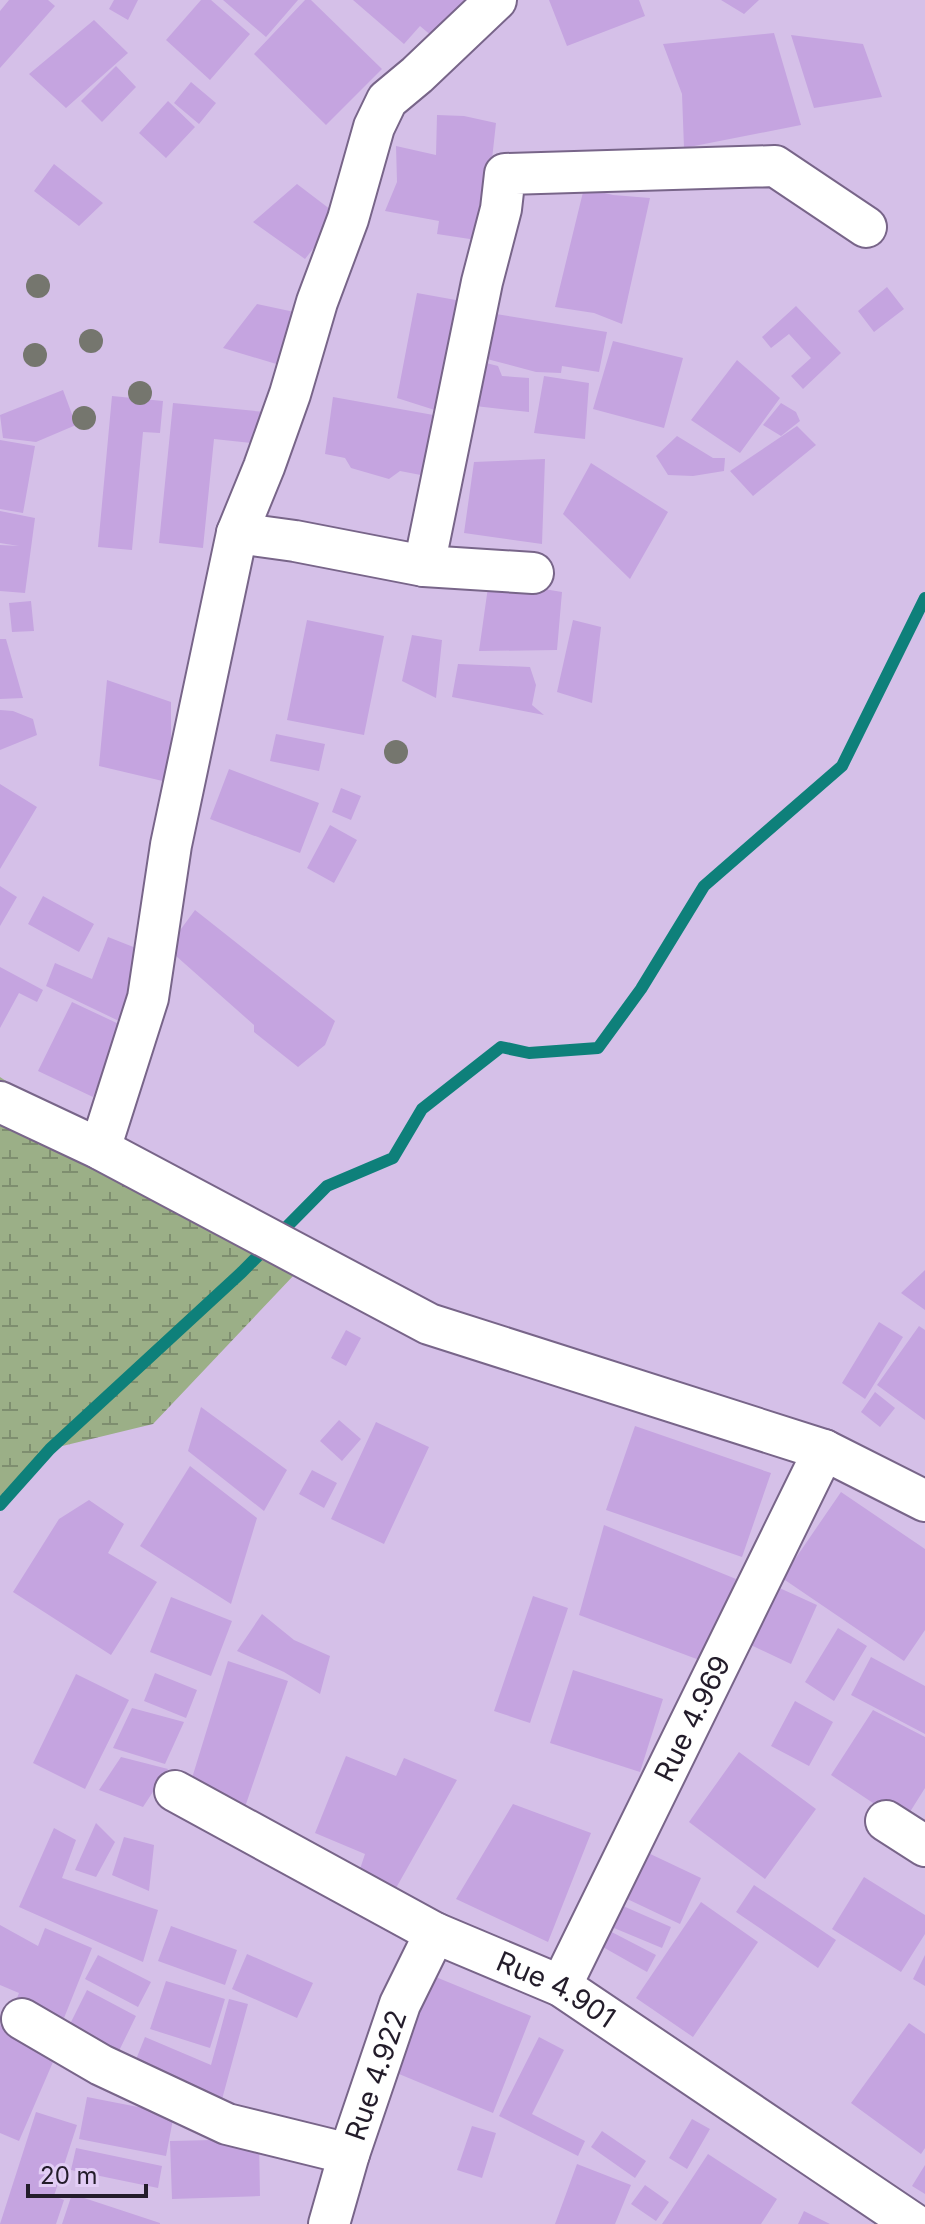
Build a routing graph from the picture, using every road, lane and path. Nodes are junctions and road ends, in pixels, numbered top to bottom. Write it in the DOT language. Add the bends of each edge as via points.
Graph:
graph roads {
  1 [pos="496,0"];
  2 [pos="866,227"];
  3 [pos="237,533"];
  4 [pos="424,566"];
  5 [pos="533,573"];
  6 [pos="0,1102"];
  7 [pos="100,1149"];
  8 [pos="824,1450"];
  9 [pos="925,1501"];
  10 [pos="175,1791"];
  11 [pos="886,1821"];
  12 [pos="925,1846"];
  13 [pos="435,1933"];
  14 [pos="561,1986"];
  15 [pos="22,2019"];
  16 [pos="349,2154"];
  17 [pos="329,2224"];
  18 [pos="914,2224"];
  1 -- 3 [label="street" via="387,100 285,409"];
  2 -- 4 [label="street" via="775,166 505,174"];
  3 -- 4 [label="street"];
  3 -- 7 [label="street" via="171,845 148,998"];
  4 -- 5 [label="street"];
  6 -- 7 [label="street"];
  7 -- 8 [label="street" via="429,1324"];
  8 -- 9 [label="street"];
  8 -- 14 [label="street, Rue 4.969"];
  10 -- 13 [label="street, Rue 4.901"];
  11 -- 12 [label="street"];
  13 -- 14 [label="street, Rue 4.901"];
  13 -- 16 [label="street, Rue 4.922" via="400,2004"];
  14 -- 18 [label="street, Rue 4.901"];
  15 -- 16 [label="street" via="101,2065 227,2124"];
  16 -- 17 [label="street, Rue 4.922"];
}
